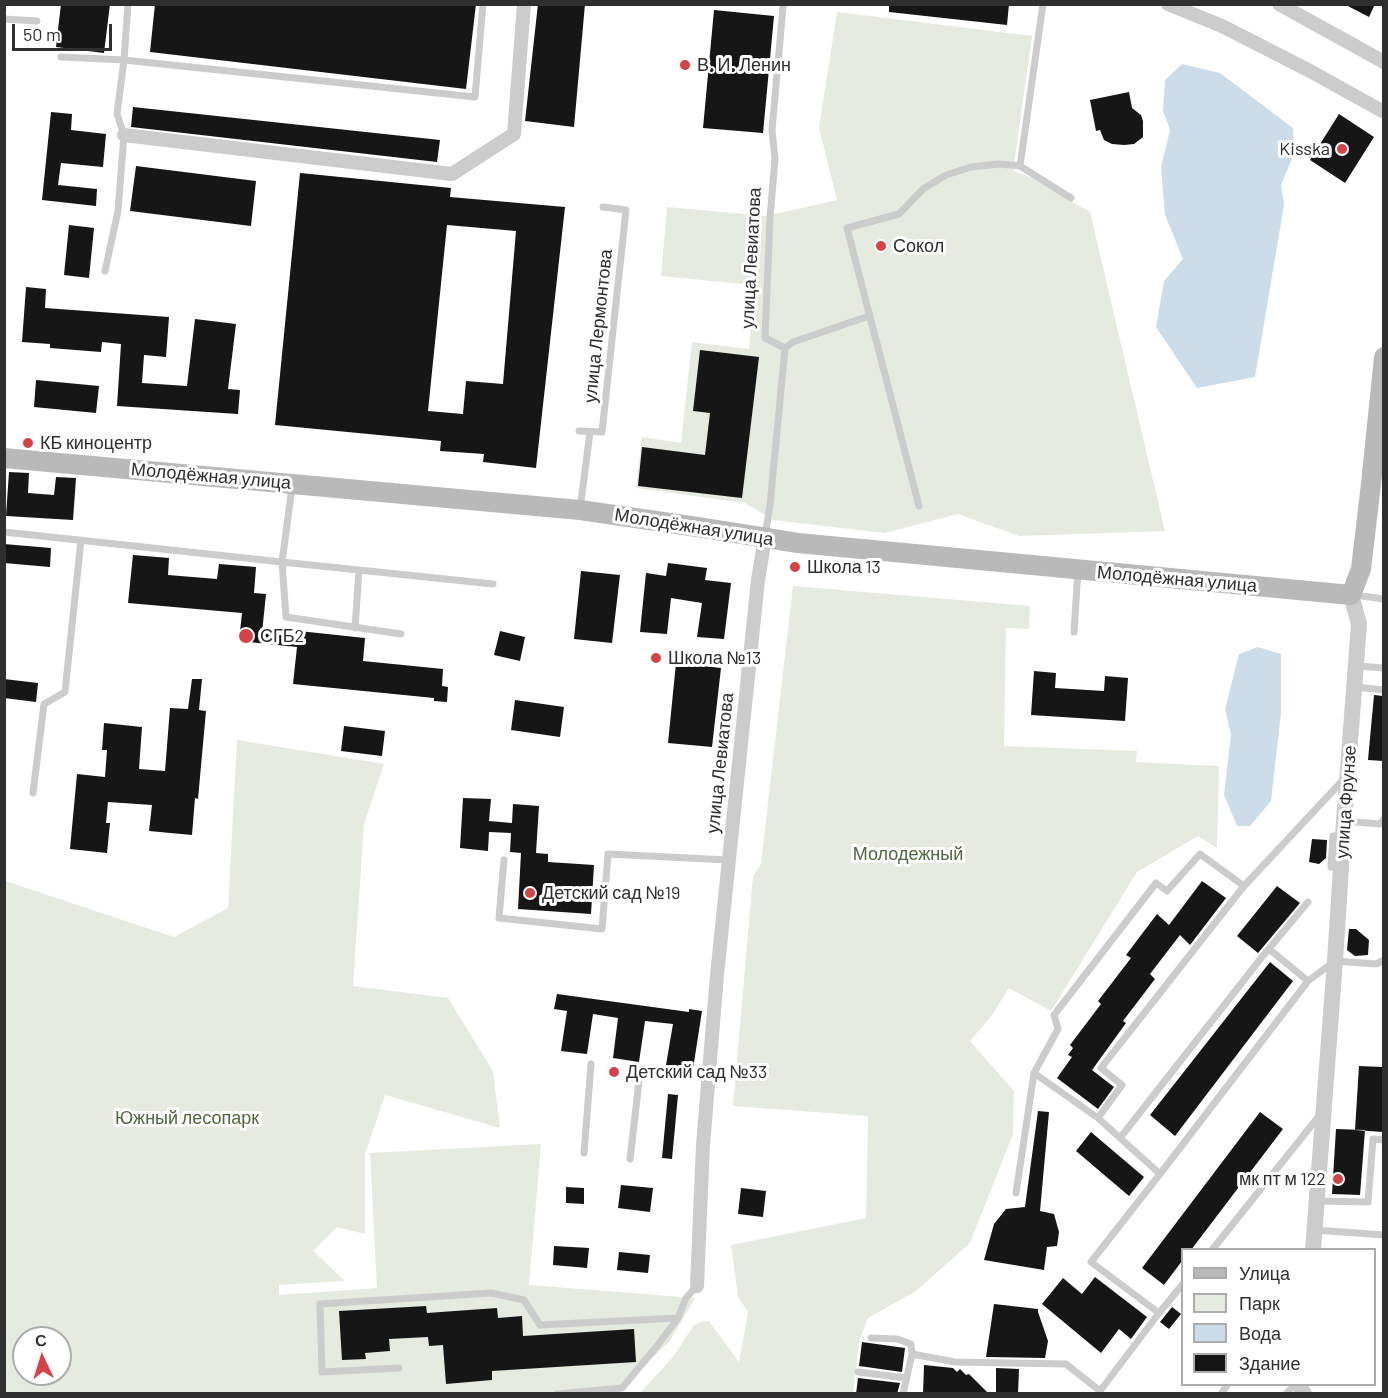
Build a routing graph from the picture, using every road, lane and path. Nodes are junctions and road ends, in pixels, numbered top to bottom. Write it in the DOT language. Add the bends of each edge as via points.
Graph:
graph roads {
  1 [pos="128,4"];
  2 [pos="483,4"];
  3 [pos="524,4"];
  4 [pos="1043,4"];
  5 [pos="1168,4"];
  6 [pos="1280,4"];
  7 [pos="783,7"];
  8 [pos="4,19"];
  9 [pos="37,21"];
  10 [pos="61,57"];
  11 [pos="124,60"];
  12 [pos="1383,62"];
  13 [pos="1383,112"];
  14 [pos="124,135"];
  15 [pos="1020,166"];
  16 [pos="1071,198"];
  17 [pos="603,207"];
  18 [pos="105,271"];
  19 [pos="869,316"];
  20 [pos="785,348"];
  21 [pos="1383,357"];
  22 [pos="1383,378"];
  23 [pos="579,431"];
  24 [pos="590,432"];
  25 [pos="4,458"];
  26 [pos="292,483"];
  27 [pos="919,506"];
  28 [pos="580,510"];
  29 [pos="4,532"];
  30 [pos="765,538"];
  31 [pos="81,540"];
  32 [pos="282,562"];
  33 [pos="359,570"];
  34 [pos="1078,570"];
  35 [pos="493,584"];
  36 [pos="1352,595"];
  37 [pos="1383,599"];
  38 [pos="355,628"];
  39 [pos="1074,632"];
  40 [pos="401,634"];
  41 [pos="1357,666"];
  42 [pos="1383,668"];
  43 [pos="1355,687"];
  44 [pos="1383,690"];
  45 [pos="1348,775"];
  46 [pos="33,793"];
  47 [pos="1383,819"];
  48 [pos="1344,829"];
  49 [pos="504,860"];
  50 [pos="728,860"];
  51 [pos="1244,886"];
  52 [pos="1308,902"];
  53 [pos="1269,949"];
  54 [pos="1383,960"];
  55 [pos="1335,961"];
  56 [pos="1308,981"];
  57 [pos="591,1064"];
  58 [pos="640,1073"];
  59 [pos="1034,1073"];
  60 [pos="1324,1110"];
  61 [pos="1098,1119"];
  62 [pos="1120,1138"];
  63 [pos="1383,1140"];
  64 [pos="584,1153"];
  65 [pos="630,1159"];
  66 [pos="1161,1174"];
  67 [pos="1016,1193"];
  68 [pos="1317,1200"];
  69 [pos="1315,1230"];
  70 [pos="1383,1235"];
  71 [pos="1214,1248"];
  72 [pos="1313,1248"];
  73 [pos="697,1286"];
  74 [pos="1181,1286"];
  75 [pos="1159,1313"];
  76 [pos="678,1318"];
  77 [pos="871,1338"];
  78 [pos="912,1354"];
  79 [pos="399,1368"];
  80 [pos="858,1372"];
  81 [pos="906,1378"];
  82 [pos="557,1394"];
  83 [pos="903,1394"];
  1 -- 11 [label="lane"];
  2 -- 11 [label="lane" via="475,97"];
  3 -- 14 [label="street" via="514,134 452,174"];
  4 -- 15 [label="lane"];
  5 -- 13 [label="street" via="1222,26"];
  6 -- 12 [label="street"];
  7 -- 20 [label="lane, улица Левиатова" via="772,130 775,159 765,338"];
  8 -- 9 [label="lane"];
  10 -- 11 [label="lane"];
  11 -- 14 [label="lane" via="117,114"];
  14 -- 18 [label="lane" via="118,211"];
  15 -- 16 [label="lane"];
  15 -- 19 [label="lane" via="972,167 946,175 923,189 899,214 847,228"];
  17 -- 24 [label="lane, улица Лермонтова" via="626,210 602,432"];
  19 -- 20 [label="lane"];
  19 -- 27 [label="lane"];
  20 -- 30 [label="lane, улица Левиатова"];
  21 -- 22 [label="main road"];
  22 -- 36 [label="main road" via="1374,484 1361,569"];
  23 -- 24 [label="lane"];
  24 -- 28 [label="lane"];
  25 -- 26 [label="main road, Молодёжная улица"];
  26 -- 28 [label="main road, Молодёжная улица"];
  26 -- 32 [label="lane"];
  28 -- 30 [label="main road, Молодёжная улица"];
  29 -- 31 [label="lane"];
  30 -- 34 [label="main road, Молодёжная улица"];
  30 -- 50 [label="street, улица Левиатова"];
  31 -- 32 [label="lane"];
  31 -- 46 [label="lane" via="65,692 44,704"];
  32 -- 33 [label="lane"];
  32 -- 38 [label="lane" via="286,617"];
  33 -- 35 [label="lane"];
  33 -- 38 [label="lane"];
  34 -- 36 [label="main road, Молодёжная улица"];
  34 -- 39 [label="lane"];
  36 -- 37 [label="lane, Молодёжная улица"];
  36 -- 41 [label="street, улица Фрунзе" via="1359,624"];
  38 -- 40 [label="lane"];
  41 -- 42 [label="lane"];
  41 -- 43 [label="street, улица Фрунзе"];
  43 -- 44 [label="lane"];
  43 -- 45 [label="street, улица Фрунзе"];
  45 -- 48 [label="street, улица Фрунзе"];
  45 -- 51 [label="lane"];
  47 -- 48 [label="lane" via="1380,824"];
  48 -- 55 [label="street, улица Фрунзе"];
  49 -- 50 [label="lane" via="499,918 602,929 608,854"];
  50 -- 73 [label="street, улица Левиатова" via="703,1144"];
  51 -- 59 [label="lane" via="1200,854 1167,891 1156,884 1054,1015 1058,1029"];
  51 -- 61 [label="lane" via="1101,1068 1122,1085"];
  52 -- 53 [label="lane"];
  53 -- 56 [label="lane"];
  53 -- 62 [label="lane"];
  54 -- 55 [label="lane" via="1376,964"];
  55 -- 56 [label="lane"];
  55 -- 60 [label="street, улица Фрунзе"];
  56 -- 66 [label="lane"];
  57 -- 64 [label="lane"];
  58 -- 65 [label="lane"];
  59 -- 61 [label="lane"];
  59 -- 67 [label="lane"];
  60 -- 68 [label="street, улица Фрунзе"];
  60 -- 71 [label="lane"];
  61 -- 62 [label="lane"];
  62 -- 66 [label="lane"];
  63 -- 68 [label="lane" via="1373,1139 1368,1203"];
  66 -- 75 [label="lane" via="1091,1262"];
  68 -- 69 [label="street, улица Фрунзе"];
  69 -- 70 [label="lane"];
  69 -- 72 [label="street, улица Фрунзе"];
  73 -- 76 [label="lane" via="686,1298"];
  74 -- 75 [label="lane"];
  75 -- 78 [label="lane" via="1100,1391 1066,1364 955,1362"];
  76 -- 79 [label="lane" via="540,1325 524,1300 491,1293 320,1304 322,1372"];
  76 -- 82 [label="lane" via="622,1388"];
  77 -- 78 [label="lane" via="911,1344"];
  78 -- 81 [label="lane"];
  80 -- 81 [label="lane"];
  81 -- 83 [label="lane"];
}
